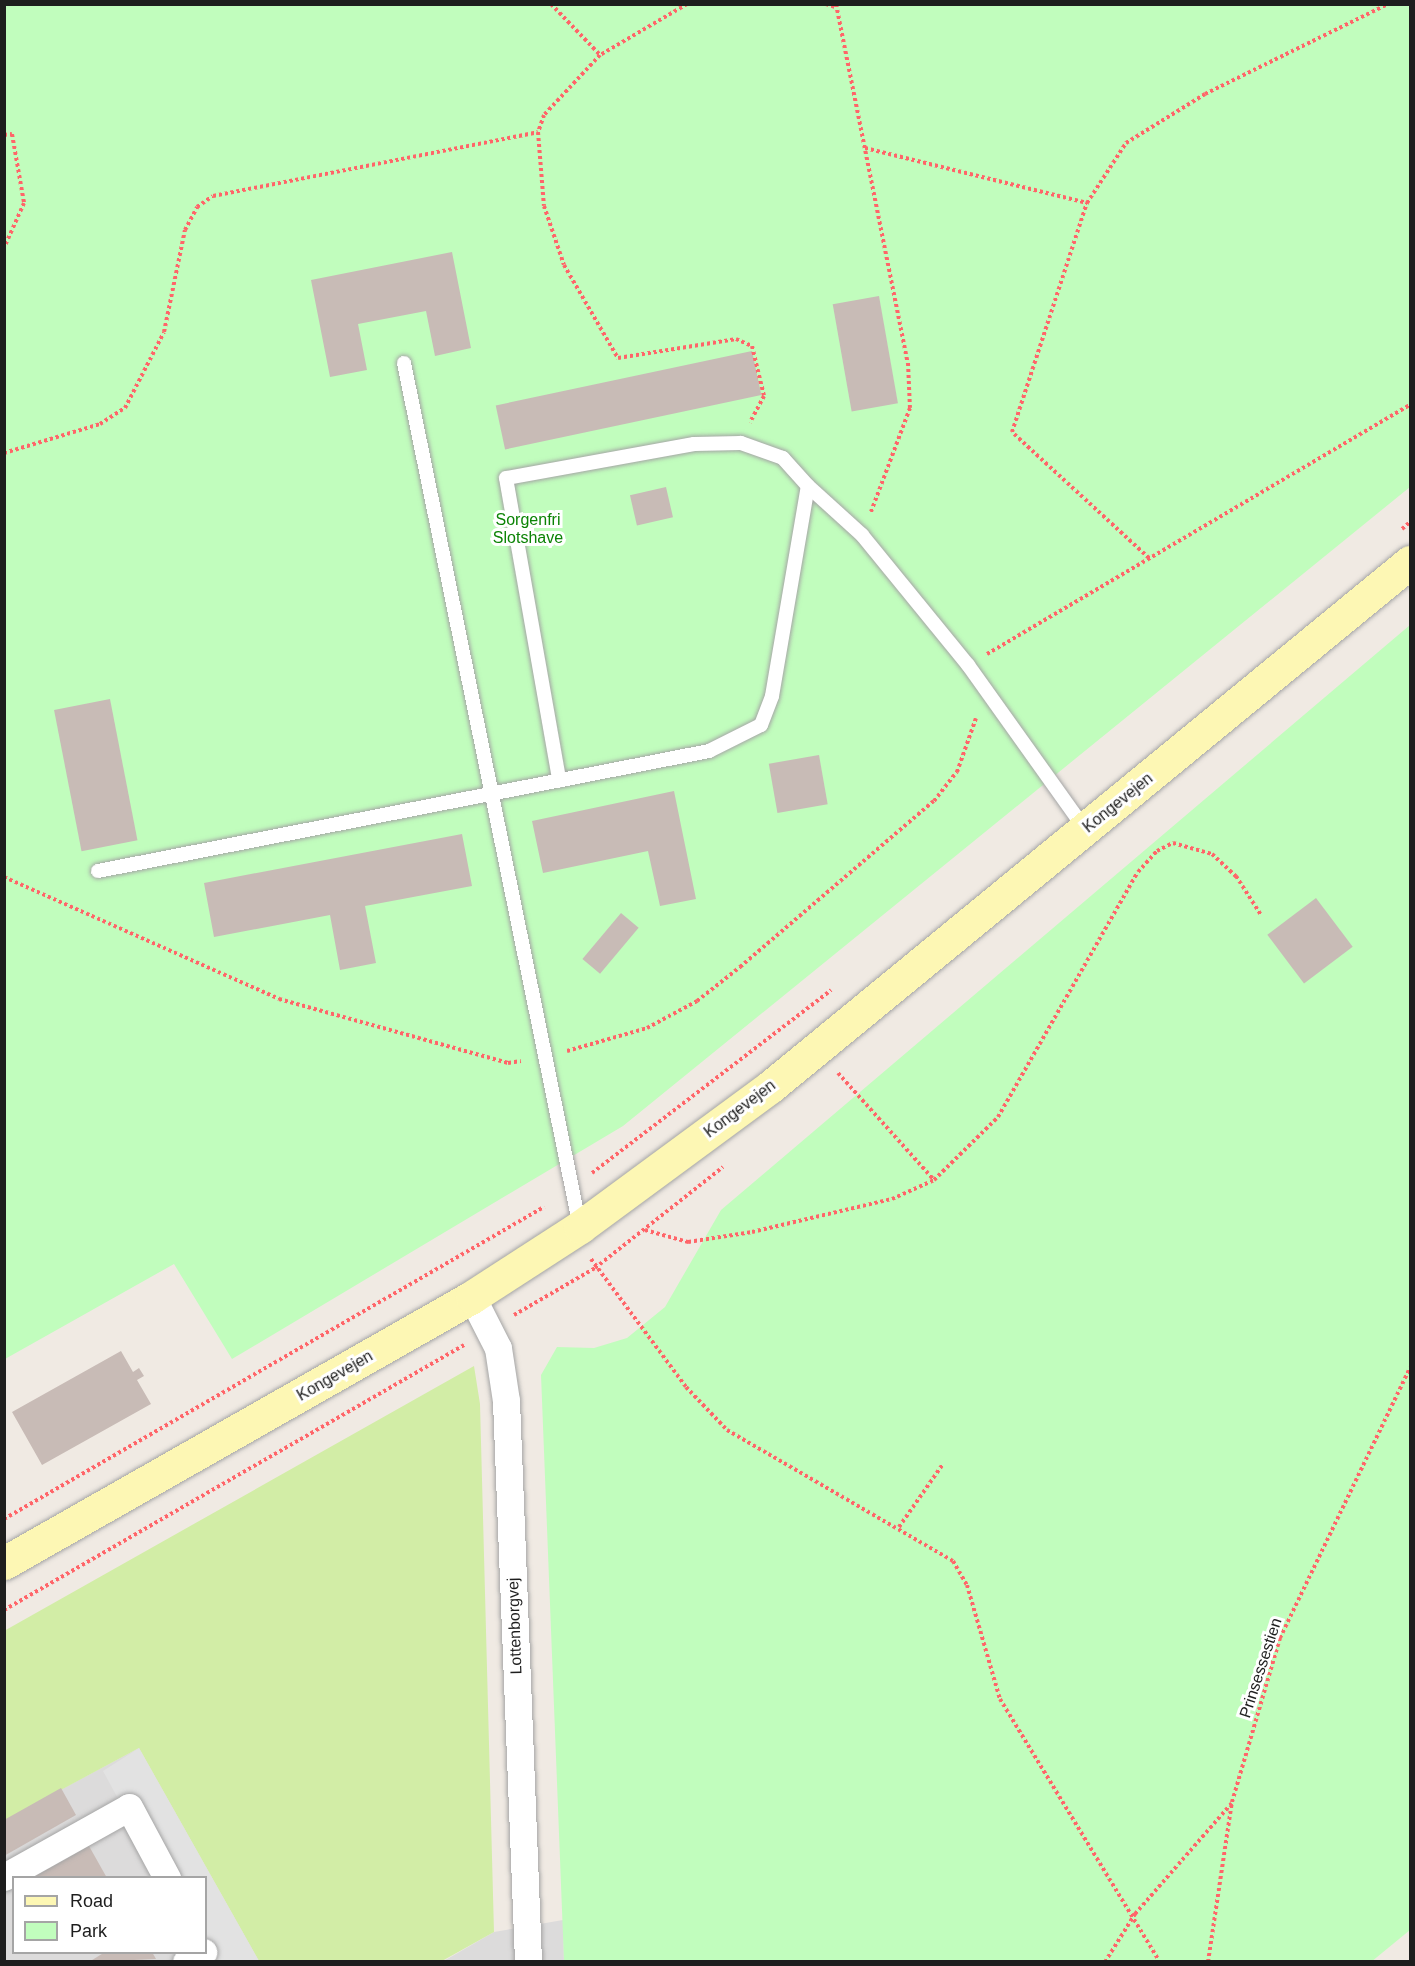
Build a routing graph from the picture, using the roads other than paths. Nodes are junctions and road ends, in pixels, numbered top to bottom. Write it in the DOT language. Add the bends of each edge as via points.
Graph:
graph roads {
  1 [pos="404,363"];
  2 [pos="808,486"];
  3 [pos="1401,549"];
  4 [pos="559,780"];
  5 [pos="492,794"];
  6 [pos="1086,829"];
  7 [pos="98,871"];
  8 [pos="580,1227"];
  9 [pos="472,1298"];
  10 [pos="4,1563"];
  11 [pos="166,1876"];
  12 [pos="4,1877"];
  13 [pos="527,1961"];
  1 -- 5 [label="lane"];
  2 -- 4 [label="lane" via="772,696 761,725 709,751"];
  2 -- 4 [label="lane" via="783,458 741,443 694,444 506,478"];
  2 -- 6 [label="lane" via="862,535 968,664"];
  3 -- 6 [label="street, Kongevejen"];
  4 -- 5 [label="lane"];
  5 -- 7 [label="lane"];
  5 -- 8 [label="lane"];
  6 -- 8 [label="street, Kongevejen" via="770,1087"];
  8 -- 9 [label="street, Kongevejen"];
  9 -- 10 [label="street, Kongevejen"];
  9 -- 13 [label="street, Lottenborgvej" via="498,1348 506,1401"];
  11 -- 12 [label="street" via="129,1807"];
}
